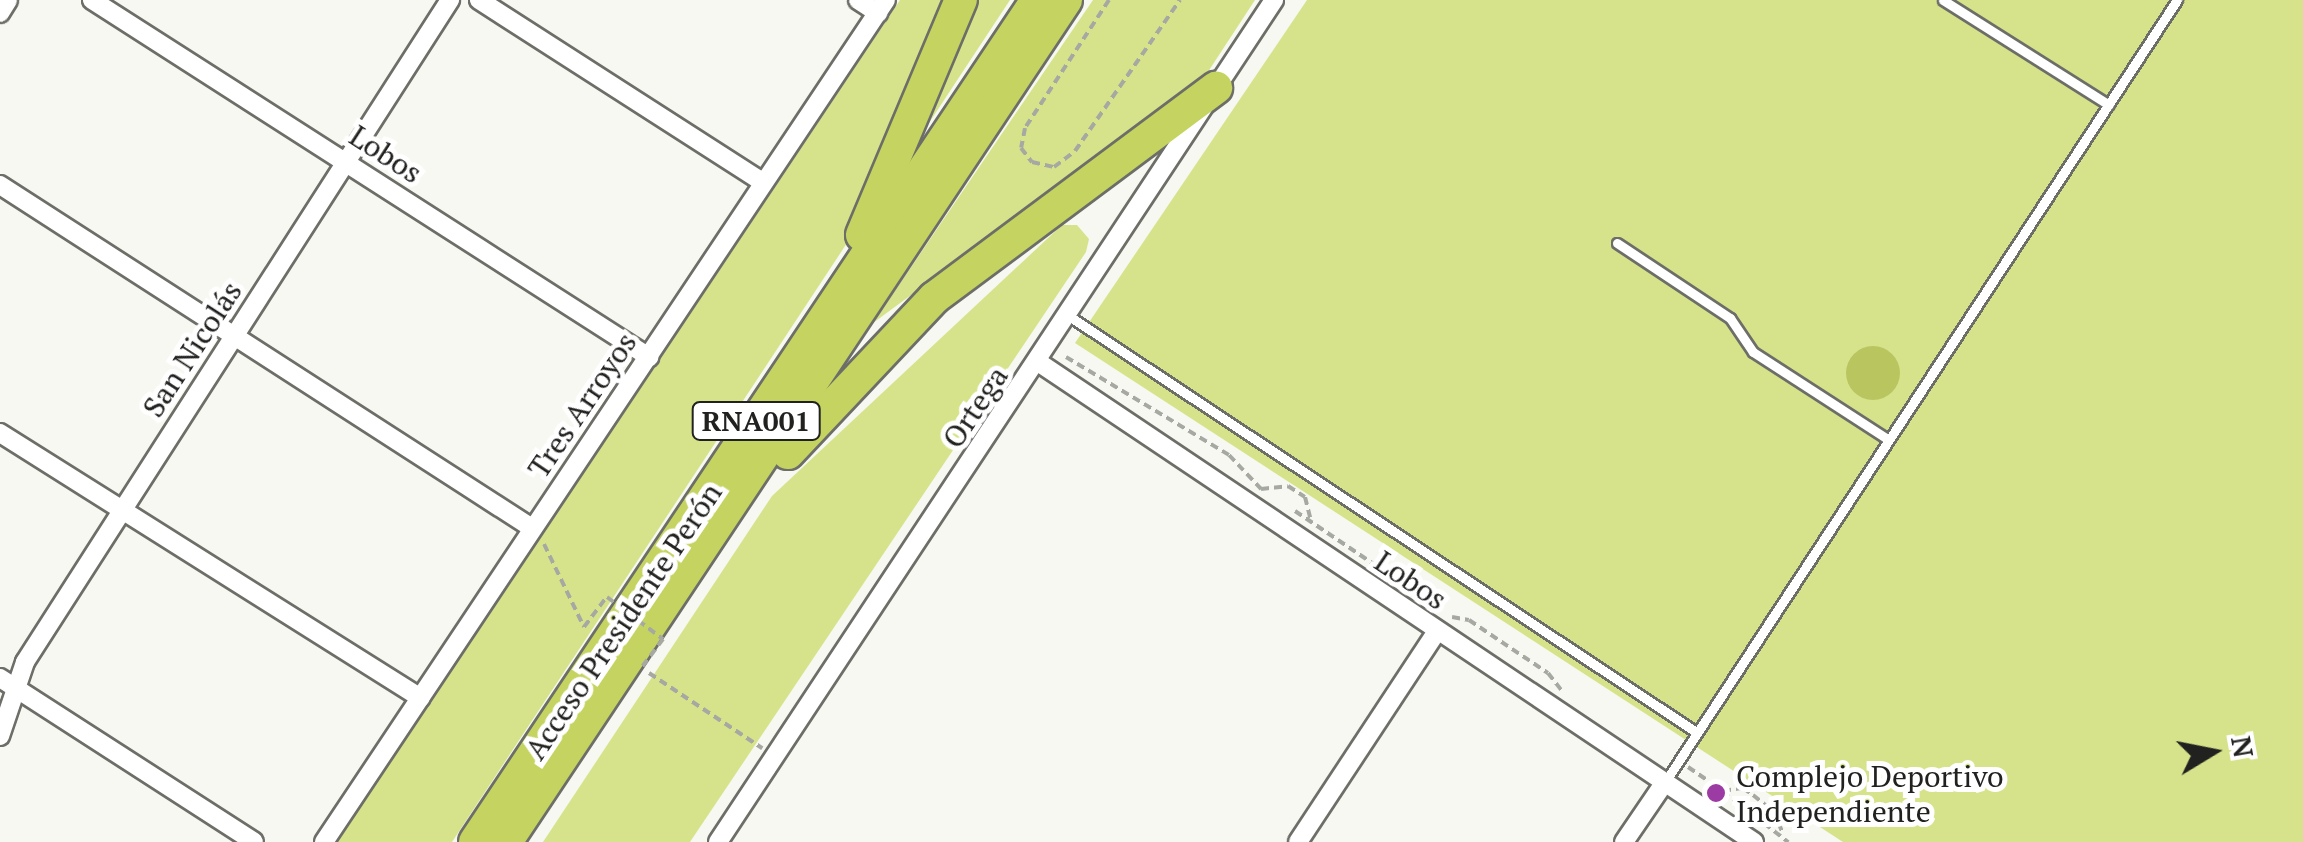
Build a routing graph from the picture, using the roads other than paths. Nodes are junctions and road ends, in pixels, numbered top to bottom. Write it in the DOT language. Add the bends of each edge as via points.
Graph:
graph roads {
  1 [pos="8,0"];
  2 [pos="92,0"];
  3 [pos="450,0"];
  4 [pos="478,0"];
  5 [pos="858,0"];
  6 [pos="961,0"];
  7 [pos="1037,0"];
  8 [pos="1066,0"];
  9 [pos="1274,0"];
  10 [pos="1943,0"];
  11 [pos="2178,0"];
  12 [pos="882,6"];
  13 [pos="0,13"];
  14 [pos="1216,88"];
  15 [pos="2108,104"];
  16 [pos="346,161"];
  17 [pos="763,182"];
  18 [pos="0,186"];
  19 [pos="1617,243"];
  20 [pos="1069,316"];
  21 [pos="232,338"];
  22 [pos="650,357"];
  23 [pos="1038,362"];
  24 [pos="764,409"];
  25 [pos="0,432"];
  26 [pos="1886,438"];
  27 [pos="122,511"];
  28 [pos="530,531"];
  29 [pos="660,611"];
  30 [pos="1437,631"];
  31 [pos="8,684"];
  32 [pos="420,698"];
  33 [pos="1693,730"];
  34 [pos="0,736"];
  35 [pos="1665,782"];
  36 [pos="254,842"];
  37 [pos="324,842"];
  38 [pos="474,842"];
  39 [pos="506,842"];
  40 [pos="718,842"];
  41 [pos="1298,842"];
  42 [pos="1624,842"];
  43 [pos="1754,842"];
  1 -- 13 [label="street"];
  2 -- 16 [label="street, Lobos"];
  3 -- 16 [label="street, San Nicolás"];
  4 -- 17 [label="street"];
  5 -- 12 [label="street"];
  6 -- 24 [label="highway" via="868,224"];
  7 -- 24 [label="highway, Acceso Presidente Perón / RNA001"];
  8 -- 29 [label="highway, Acceso Presidente Perón / RNA001"];
  9 -- 14 [label="street, Ortega"];
  10 -- 15 [label="lane"];
  11 -- 15 [label="lane"];
  12 -- 17 [label="street, Tres Arroyos"];
  14 -- 20 [label="street, Ortega"];
  14 -- 29 [label="highway" via="934,298 813,421 702,573"];
  15 -- 26 [label="lane"];
  16 -- 21 [label="street, San Nicolás"];
  16 -- 22 [label="street, Lobos"];
  17 -- 22 [label="street, Tres Arroyos"];
  18 -- 21 [label="street"];
  19 -- 26 [label="lane" via="1730,318 1754,352"];
  20 -- 23 [label="street, Ortega"];
  20 -- 33 [label="lane"];
  21 -- 27 [label="street, San Nicolás"];
  21 -- 28 [label="street"];
  22 -- 28 [label="street, Tres Arroyos"];
  23 -- 30 [label="street, Lobos"];
  23 -- 40 [label="street, Ortega"];
  24 -- 38 [label="highway, Acceso Presidente Perón / RNA001"];
  25 -- 27 [label="street"];
  26 -- 33 [label="lane"];
  27 -- 31 [label="street, San Nicolás"];
  27 -- 32 [label="street"];
  28 -- 32 [label="street, Tres Arroyos"];
  29 -- 39 [label="highway, Acceso Presidente Perón / RNA001"];
  30 -- 35 [label="street, Lobos"];
  30 -- 41 [label="street"];
  31 -- 34 [label="street, San Nicolás"];
  31 -- 36 [label="street"];
  32 -- 37 [label="street, Tres Arroyos"];
  33 -- 35 [label="lane"];
  35 -- 42 [label="street"];
  35 -- 43 [label="street, Lobos"];
}
